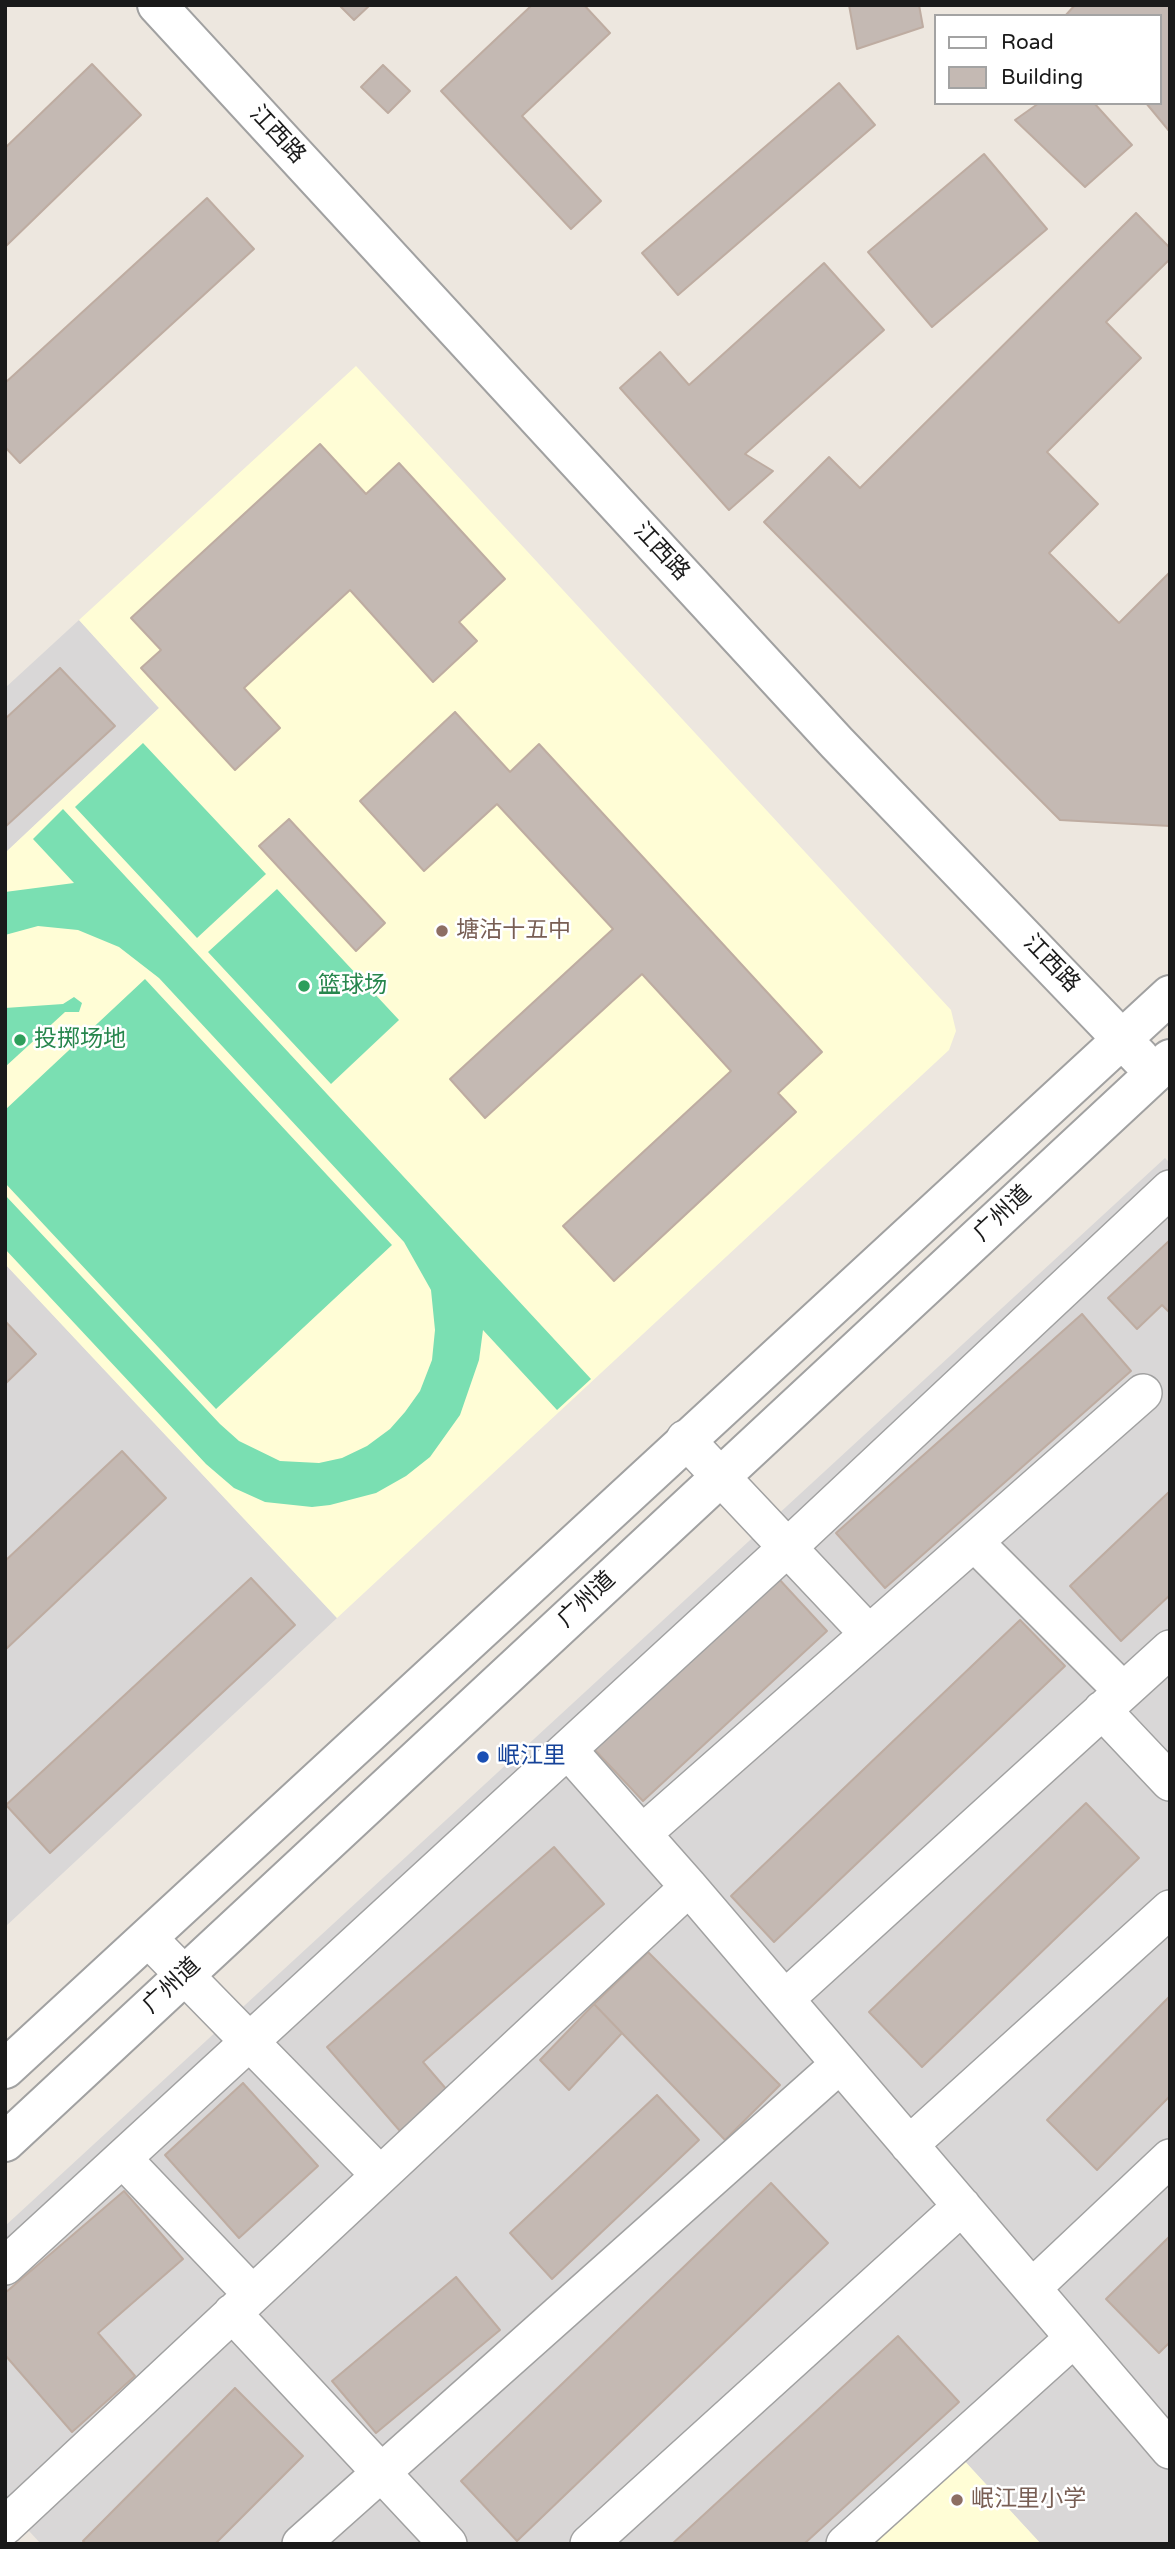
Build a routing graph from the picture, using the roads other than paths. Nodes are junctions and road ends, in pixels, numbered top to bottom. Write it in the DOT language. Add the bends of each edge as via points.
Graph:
graph roads {
  1 [pos="157,5"];
  2 [pos="1170,995"];
  3 [pos="1123,1038"];
  4 [pos="1164,1075"];
  5 [pos="1170,1189"];
  6 [pos="1143,1393"];
  7 [pos="685,1439"];
  8 [pos="720,1476"];
  9 [pos="974,1542"];
  10 [pos="788,1546"];
  11 [pos="869,1634"];
  12 [pos="1170,1649"];
  13 [pos="1113,1700"];
  14 [pos="568,1750"];
  15 [pos="1170,1782"];
  16 [pos="643,1833"];
  17 [pos="689,1887"];
  18 [pos="1170,1909"];
  19 [pos="149,1939"];
  20 [pos="184,1975"];
  21 [pos="785,1999"];
  22 [pos="249,2041"];
  23 [pos="840,2064"];
  24 [pos="5,2070"];
  25 [pos="5,2141"];
  26 [pos="909,2145"];
  27 [pos="1170,2158"];
  28 [pos="123,2159"];
  29 [pos="380,2175"];
  30 [pos="962,2206"];
  31 [pos="5,2266"];
  32 [pos="1032,2288"];
  33 [pos="242,2303"];
  34 [pos="1074,2338"];
  35 [pos="1162,2426"];
  36 [pos="381,2473"];
  37 [pos="5,2526"];
  38 [pos="301,2544"];
  39 [pos="448,2544"];
  40 [pos="589,2544"];
  41 [pos="845,2544"];
  1 -- 3 [label="street, 江西路" via="837,743"];
  2 -- 3 [label="street"];
  3 -- 4 [label="street, 江西路"];
  3 -- 7 [label="street"];
  4 -- 8 [label="street, 广州道"];
  5 -- 10 [label="street"];
  6 -- 9 [label="street"];
  7 -- 8 [label="street"];
  7 -- 19 [label="street"];
  8 -- 10 [label="street"];
  8 -- 20 [label="street, 广州道"];
  9 -- 11 [label="street"];
  9 -- 13 [label="street"];
  10 -- 11 [label="street"];
  10 -- 14 [label="street"];
  11 -- 16 [label="street"];
  12 -- 13 [label="street"];
  13 -- 15 [label="street"];
  13 -- 21 [label="street"];
  14 -- 16 [label="street"];
  14 -- 22 [label="street"];
  16 -- 17 [label="street"];
  17 -- 21 [label="street"];
  17 -- 29 [label="street"];
  18 -- 26 [label="street"];
  19 -- 20 [label="street"];
  19 -- 24 [label="street"];
  20 -- 22 [label="street"];
  20 -- 25 [label="street, 广州道"];
  21 -- 23 [label="street"];
  22 -- 28 [label="street"];
  22 -- 29 [label="street"];
  23 -- 26 [label="street"];
  23 -- 36 [label="street"];
  26 -- 30 [label="street"];
  27 -- 32 [label="street"];
  28 -- 31 [label="street"];
  28 -- 33 [label="street"];
  29 -- 33 [label="street"];
  30 -- 32 [label="street"];
  30 -- 40 [label="street"];
  32 -- 34 [label="street"];
  33 -- 36 [label="street"];
  33 -- 37 [label="street"];
  34 -- 35 [label="street"];
  34 -- 41 [label="street"];
  36 -- 38 [label="street"];
  36 -- 39 [label="street"];
}
